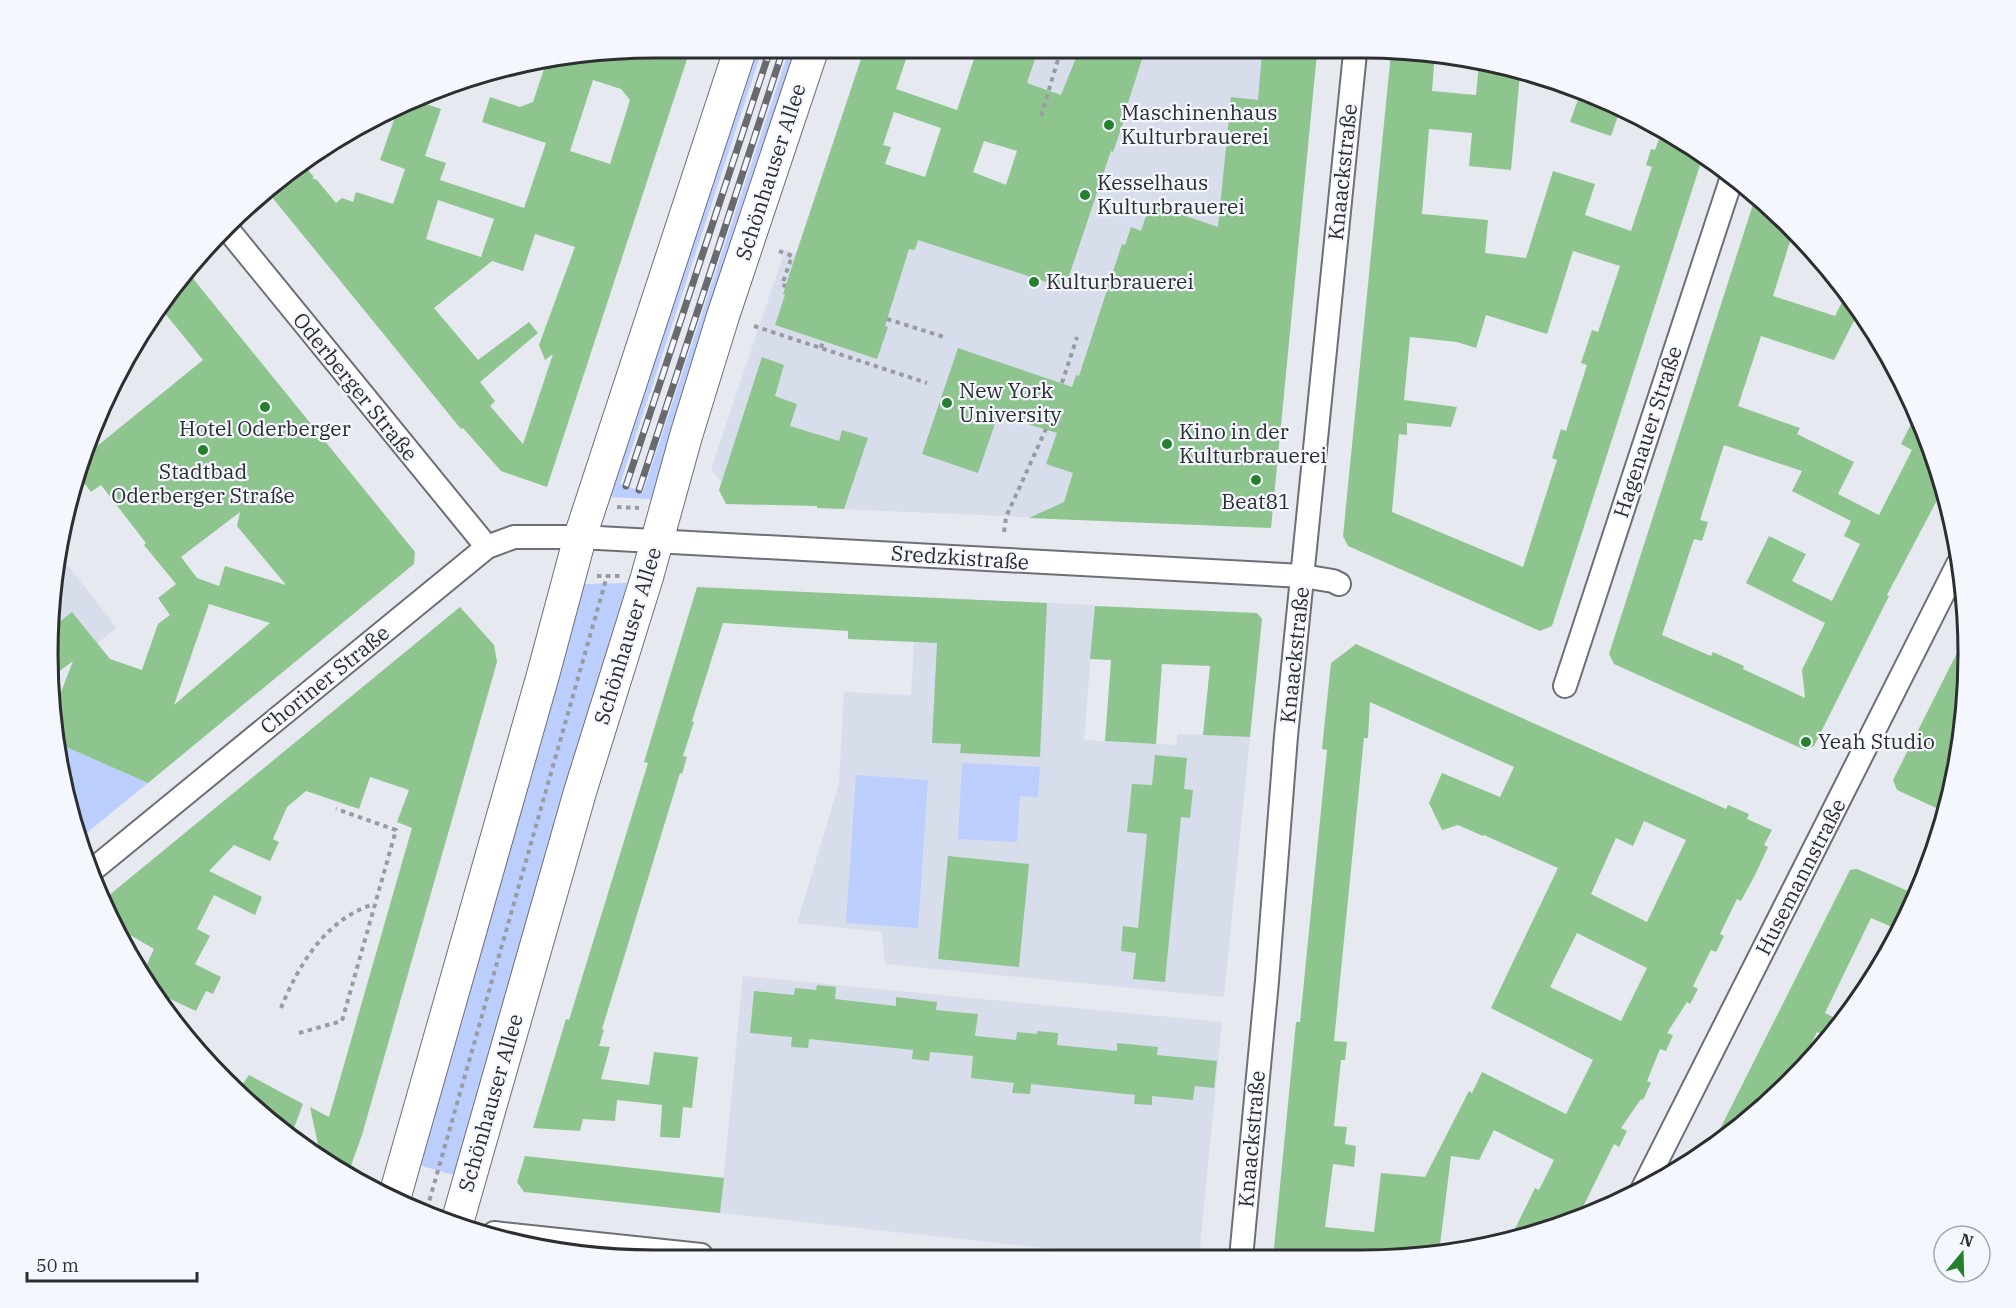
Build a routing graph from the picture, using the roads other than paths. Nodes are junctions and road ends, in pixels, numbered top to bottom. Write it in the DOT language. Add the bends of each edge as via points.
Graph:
graph roads {
  1 [pos="737,58"];
  2 [pos="809,58"];
  3 [pos="1355,58"];
  4 [pos="1729,185"];
  5 [pos="232,234"];
  6 [pos="580,537"];
  7 [pos="657,540"];
  8 [pos="487,547"];
  9 [pos="1303,576"];
  10 [pos="1952,576"];
  11 [pos="1340,584"];
  12 [pos="1564,686"];
  13 [pos="98,866"];
  14 [pos="1649,1175"];
  15 [pos="396,1190"];
  16 [pos="458,1216"];
  17 [pos="537,1238"];
  18 [pos="641,1249"];
  19 [pos="1242,1250"];
  1 -- 6 [label="main road"];
  2 -- 7 [label="main road, Schönhauser Allee" via="723,316"];
  3 -- 9 [label="street, Knaackstraße"];
  4 -- 12 [label="street, Hagenauer Straße"];
  5 -- 8 [label="street, Oderberger Straße"];
  6 -- 7 [label="street, Sredzkistraße"];
  6 -- 8 [label="street, Choriner Straße" via="514,537"];
  6 -- 15 [label="main road"];
  7 -- 9 [label="street, Sredzkistraße"];
  7 -- 16 [label="main road, Schönhauser Allee"];
  8 -- 13 [label="street, Choriner Straße"];
  9 -- 11 [label="street, Sredzkistraße"];
  9 -- 19 [label="street, Knaackstraße"];
  10 -- 14 [label="street, Husemannstraße"];
  17 -- 18 [label="street"];
}
